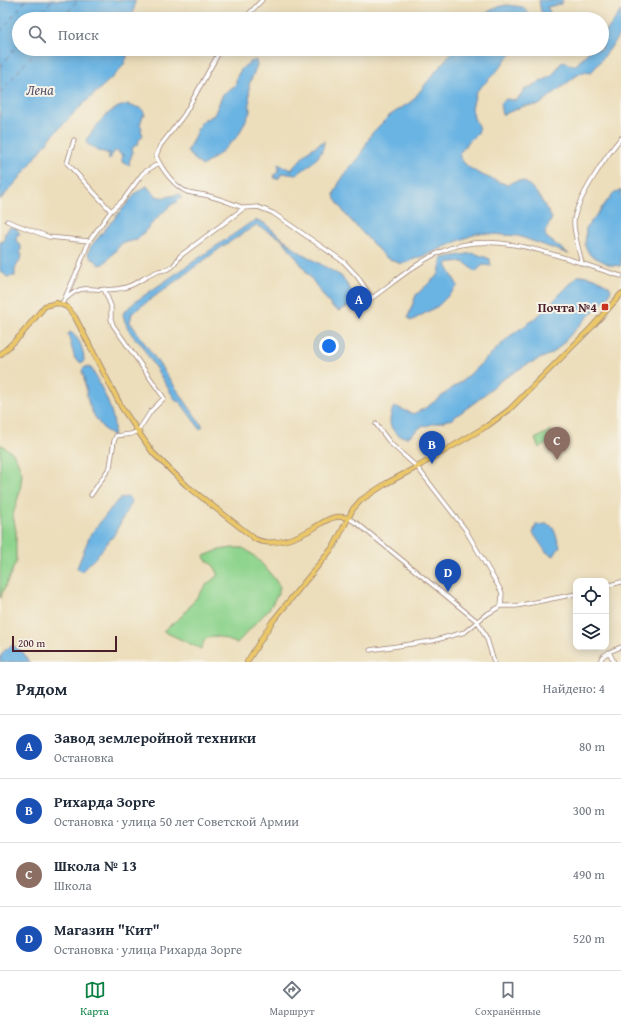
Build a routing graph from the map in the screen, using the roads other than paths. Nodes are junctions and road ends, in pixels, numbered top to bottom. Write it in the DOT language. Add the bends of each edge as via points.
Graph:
graph roads {
  1 [pos="262,0"];
  2 [pos="251,12"];
  3 [pos="217,56"];
  4 [pos="621,138"];
  5 [pos="74,140"];
  6 [pos="159,163"];
  7 [pos="244,208"];
  8 [pos="111,211"];
  9 [pos="7,220"];
  10 [pos="89,241"];
  11 [pos="582,264"];
  12 [pos="621,276"];
  13 [pos="104,289"];
  14 [pos="621,294"];
  15 [pos="62,304"];
  16 [pos="0,355"];
  17 [pos="376,424"];
  18 [pos="138,431"];
  19 [pos="416,467"];
  20 [pos="91,495"];
  21 [pos="348,518"];
  22 [pos="621,582"];
  23 [pos="609,585"];
  24 [pos="573,595"];
  25 [pos="501,606"];
  26 [pos="478,622"];
  27 [pos="621,647"];
  28 [pos="370,650"];
  29 [pos="609,652"];
  30 [pos="247,662"];
  31 [pos="494,662"];
  32 [pos="600,662"];
  33 [pos="614,662"];
  1 -- 2 [label="street"];
  3 -- 6 [label="street" via="184,115 158,150 156,156"];
  4 -- 11 [label="street" via="590,183 578,208 574,222"];
  5 -- 8 [label="street" via="67,163"];
  6 -- 7 [label="street" via="182,190"];
  6 -- 8 [label="street" via="143,173 123,200"];
  7 -- 11 [label="street" via="258,207 273,214 344,262 372,298 429,258 450,247 474,242 518,245"];
  7 -- 13 [label="street" via="180,256 168,269 150,275 130,287"];
  8 -- 10 [label="street"];
  9 -- 10 [label="street" via="49,237"];
  10 -- 15 [label="street"];
  11 -- 12 [label="street"];
  13 -- 15 [label="street" via="79,290"];
  13 -- 18 [label="street" via="111,306 113,325 164,398 151,410"];
  14 -- 19 [label="main road" via="592,327 509,410"];
  15 -- 16 [label="main road" via="45,306"];
  15 -- 18 [label="main road" via="75,316 119,403"];
  17 -- 19 [label="street" via="391,444"];
  18 -- 20 [label="street" via="116,436 110,467"];
  18 -- 21 [label="main road" via="154,453 186,485 260,542 284,540 304,533 333,517"];
  19 -- 21 [label="main road" via="361,500"];
  19 -- 25 [label="street" via="473,541 502,593"];
  21 -- 26 [label="street"];
  21 -- 30 [label="main road" via="334,546 272,622"];
  22 -- 23 [label="street"];
  24 -- 25 [label="street" via="516,606"];
  25 -- 26 [label="street"];
  26 -- 28 [label="street" via="465,632 440,639"];
  26 -- 31 [label="street" via="487,639"];
  27 -- 29 [label="street"];
  29 -- 32 [label="street"];
  29 -- 33 [label="street"];
}
